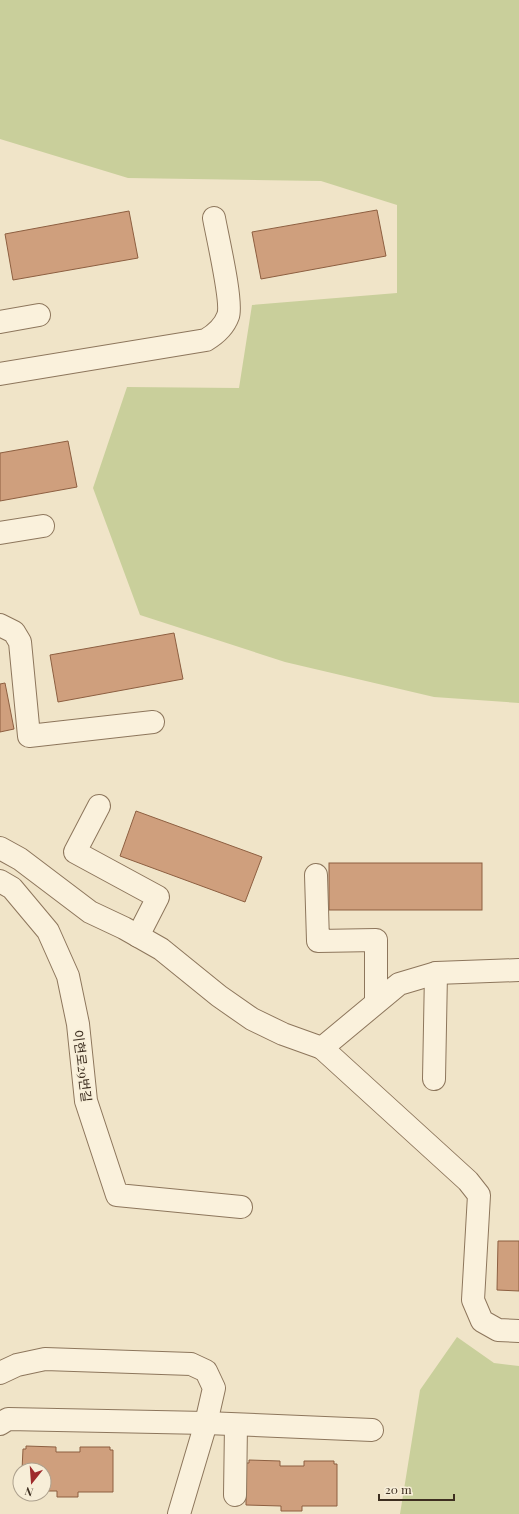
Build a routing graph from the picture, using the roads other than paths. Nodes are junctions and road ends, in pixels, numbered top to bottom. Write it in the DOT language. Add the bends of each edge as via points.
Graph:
graph roads {
  1 [pos="214,218"];
  2 [pos="39,315"];
  3 [pos="0,322"];
  4 [pos="0,374"];
  5 [pos="43,526"];
  6 [pos="0,533"];
  7 [pos="0,625"];
  8 [pos="153,722"];
  9 [pos="99,806"];
  10 [pos="0,848"];
  11 [pos="316,875"];
  12 [pos="0,881"];
  13 [pos="138,936"];
  14 [pos="519,970"];
  15 [pos="436,973"];
  16 [pos="376,1002"];
  17 [pos="322,1048"];
  18 [pos="434,1079"];
  19 [pos="241,1207"];
  20 [pos="519,1331"];
  21 [pos="0,1373"];
  22 [pos="206,1423"];
  23 [pos="0,1424"];
  24 [pos="236,1425"];
  25 [pos="372,1430"];
  26 [pos="235,1495"];
  27 [pos="179,1514"];
  1 -- 4 [label="street" via="229,314 216,334 206,340"];
  2 -- 3 [label="street"];
  5 -- 6 [label="street"];
  7 -- 8 [label="street" via="14,632 20,642 29,736"];
  9 -- 13 [label="street" via="75,852 158,896"];
  10 -- 13 [label="street" via="20,859 90,912"];
  11 -- 16 [label="street" via="318,940 376,940"];
  12 -- 19 [label="street, 이현로29번길" via="12,888 48,931 68,976 78,1024 86,1101 117,1195"];
  13 -- 17 [label="street" via="161,948 219,996 252,1019"];
  14 -- 15 [label="street"];
  15 -- 16 [label="street" via="399,984"];
  15 -- 18 [label="street"];
  16 -- 17 [label="street"];
  17 -- 20 [label="street" via="468,1181 479,1195 473,1300 482,1321 498,1330"];
  21 -- 22 [label="street" via="17,1365 45,1359 191,1364 206,1371 214,1388"];
  22 -- 23 [label="street" via="8,1419"];
  22 -- 24 [label="street"];
  22 -- 27 [label="street"];
  24 -- 25 [label="street"];
  24 -- 26 [label="street"];
}
